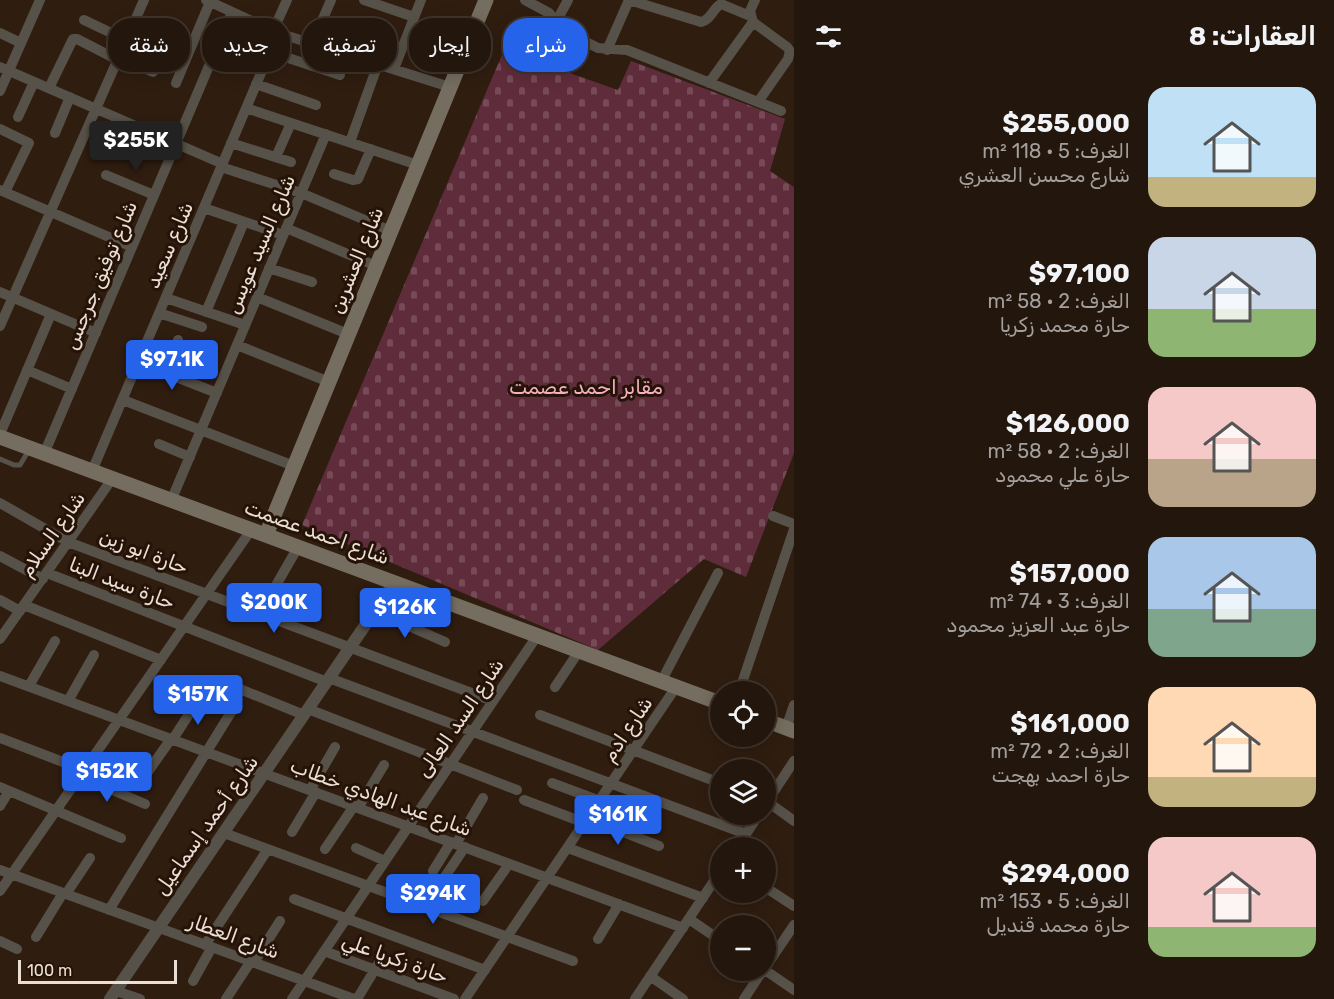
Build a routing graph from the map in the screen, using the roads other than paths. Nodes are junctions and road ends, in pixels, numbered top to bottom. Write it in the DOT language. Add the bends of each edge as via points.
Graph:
graph roads {
  1 [pos="40,0"];
  2 [pos="144,0"];
  3 [pos="287,0"];
  4 [pos="331,0"];
  5 [pos="364,0"];
  6 [pos="421,0"];
  7 [pos="486,0"];
  8 [pos="568,0"];
  9 [pos="629,0"];
  10 [pos="735,0"];
  11 [pos="755,0"];
  12 [pos="528,1"];
  13 [pos="212,2"];
  14 [pos="232,12"];
  15 [pos="414,17"];
  16 [pos="136,18"];
  17 [pos="245,18"];
  18 [pos="281,18"];
  19 [pos="323,18"];
  20 [pos="553,18"];
  21 [pos="558,18"];
  22 [pos="752,19"];
  23 [pos="84,20"];
  24 [pos="108,31"];
  25 [pos="0,33"];
  26 [pos="21,43"];
  27 [pos="588,43"];
  28 [pos="607,50"];
  29 [pos="108,54"];
  30 [pos="290,59"];
  31 [pos="397,61"];
  32 [pos="4,69"];
  33 [pos="397,70"];
  34 [pos="112,72"];
  35 [pos="261,72"];
  36 [pos="375,72"];
  37 [pos="340,75"];
  38 [pos="34,82"];
  39 [pos="709,82"];
  40 [pos="176,83"];
  41 [pos="256,84"];
  42 [pos="450,87"];
  43 [pos="49,88"];
  44 [pos="0,91"];
  45 [pos="70,97"];
  46 [pos="758,102"];
  47 [pos="316,105"];
  48 [pos="246,108"];
  49 [pos="96,109"];
  50 [pos="781,111"];
  51 [pos="18,117"];
  52 [pos="291,123"];
  53 [pos="0,129"];
  54 [pos="56,133"];
  55 [pos="326,134"];
  56 [pos="350,142"];
  57 [pos="176,143"];
  58 [pos="231,143"];
  59 [pos="371,149"];
  60 [pos="276,157"];
  61 [pos="291,162"];
  62 [pos="222,165"];
  63 [pos="418,165"];
  64 [pos="334,174"];
  65 [pos="106,175"];
  66 [pos="3,191"];
  67 [pos="301,193"];
  68 [pos="154,195"];
  69 [pos="204,208"];
  70 [pos="51,212"];
  71 [pos="244,222"];
  72 [pos="391,231"];
  73 [pos="285,232"];
  74 [pos="132,247"];
  75 [pos="376,266"];
  76 [pos="269,268"];
  77 [pos="312,282"];
  78 [pos="0,291"];
  79 [pos="13,297"];
  80 [pos="257,297"];
  81 [pos="166,298"];
  82 [pos="206,312"];
  83 [pos="159,313"];
  84 [pos="51,314"];
  85 [pos="0,326"];
  86 [pos="245,326"];
  87 [pos="202,327"];
  88 [pos="96,333"];
  89 [pos="348,334"];
  90 [pos="178,340"];
  91 [pos="237,345"];
  92 [pos="138,362"];
  93 [pos="27,370"];
  94 [pos="165,373"];
  95 [pos="329,382"];
  96 [pos="72,389"];
  97 [pos="217,393"];
  98 [pos="123,400"];
  99 [pos="201,430"];
  100 [pos="0,436"];
  101 [pos="159,444"];
  102 [pos="37,451"];
  103 [pos="190,457"];
  104 [pos="0,459"];
  105 [pos="294,466"];
  106 [pos="92,471"];
  107 [pos="112,479"];
  108 [pos="171,501"];
  109 [pos="0,503"];
  110 [pos="773,516"];
  111 [pos="794,526"];
  112 [pos="258,533"];
  113 [pos="68,542"];
  114 [pos="298,547"];
  115 [pos="0,556"];
  116 [pos="718,573"];
  117 [pos="45,576"];
  118 [pos="394,583"];
  119 [pos="207,594"];
  120 [pos="271,594"];
  121 [pos="0,600"];
  122 [pos="22,608"];
  123 [pos="375,611"];
  124 [pos="184,627"];
  125 [pos="537,636"];
  126 [pos="0,639"];
  127 [pos="56,641"];
  128 [pos="445,642"];
  129 [pos="351,648"];
  130 [pos="579,651"];
  131 [pos="94,656"];
  132 [pos="161,660"];
  133 [pos="0,676"];
  134 [pos="328,680"];
  135 [pos="743,681"];
  136 [pos="661,682"];
  137 [pos="230,685"];
  138 [pos="29,686"];
  139 [pos="555,687"];
  140 [pos="676,687"];
  141 [pos="200,698"];
  142 [pos="710,699"];
  143 [pos="68,701"];
  144 [pos="493,701"];
  145 [pos="794,705"];
  146 [pos="233,709"];
  147 [pos="306,712"];
  148 [pos="540,715"];
  149 [pos="119,720"];
  150 [pos="790,729"];
  151 [pos="472,731"];
  152 [pos="0,738"];
  153 [pos="172,739"];
  154 [pos="335,747"];
  155 [pos="634,750"];
  156 [pos="207,752"];
  157 [pos="794,761"];
  158 [pos="450,764"];
  159 [pos="384,765"];
  160 [pos="82,773"];
  161 [pos="265,774"];
  162 [pos="710,779"];
  163 [pos="140,783"];
  164 [pos="552,783"];
  165 [pos="612,783"];
  166 [pos="776,787"];
  167 [pos="5,789"];
  168 [pos="517,790"];
  169 [pos="313,791"];
  170 [pos="483,798"];
  171 [pos="524,800"];
  172 [pos="600,801"];
  173 [pos="145,804"];
  174 [pos="0,806"];
  175 [pos="356,807"];
  176 [pos="776,809"];
  177 [pos="57,810"];
  178 [pos="586,821"];
  179 [pos="794,822"];
  180 [pos="752,825"];
  181 [pos="409,826"];
  182 [pos="292,832"];
  183 [pos="224,833"];
  184 [pos="746,834"];
  185 [pos="744,837"];
  186 [pos="122,838"];
  187 [pos="457,844"];
  188 [pos="659,846"];
  189 [pos="356,848"];
  190 [pos="568,848"];
  191 [pos="268,849"];
  192 [pos="325,849"];
  193 [pos="90,858"];
  194 [pos="385,861"];
  195 [pos="509,864"];
  196 [pos="0,870"];
  197 [pos="433,871"];
  198 [pos="12,874"];
  199 [pos="548,878"];
  200 [pos="440,884"];
  201 [pos="367,886"];
  202 [pos="710,887"];
  203 [pos="0,891"];
  204 [pos="64,893"];
  205 [pos="776,894"];
  206 [pos="703,898"];
  207 [pos="294,899"];
  208 [pos="483,901"];
  209 [pos="619,904"];
  210 [pos="794,906"];
  211 [pos="109,910"];
  212 [pos="346,918"];
  213 [pos="280,921"];
  214 [pos="686,923"];
  215 [pos="794,925"];
  216 [pos="159,928"];
  217 [pos="710,935"];
  218 [pos="36,937"];
  219 [pos="508,937"];
  220 [pos="598,939"];
  221 [pos="0,941"];
  222 [pos="209,946"];
  223 [pos="17,949"];
  224 [pos="324,951"];
  225 [pos="776,952"];
  226 [pos="382,956"];
  227 [pos="573,961"];
  228 [pos="252,962"];
  229 [pos="374,970"];
  230 [pos="485,970"];
  231 [pos="651,976"];
  232 [pos="776,978"];
  233 [pos="193,981"];
  234 [pos="305,981"];
  235 [pos="756,981"];
  236 [pos="794,990"];
  237 [pos="113,995"];
  238 [pos="140,999"];
  239 [pos="226,999"];
  240 [pos="292,999"];
  241 [pos="355,999"];
  242 [pos="454,999"];
  243 [pos="465,999"];
  244 [pos="635,999"];
  245 [pos="682,999"];
  246 [pos="744,999"];
  1 -- 26 [label="street"];
  2 -- 16 [label="street"];
  3 -- 18 [label="street, شارع سعيد"];
  4 -- 19 [label="street"];
  5 -- 15 [label="street"];
  6 -- 15 [label="street"];
  7 -- 42 [label="main road, شارع العشرين"];
  8 -- 21 [label="street"];
  9 -- 22 [label="street" via="701,22 721,4"];
  9 -- 28 [label="street"];
  10 -- 22 [label="street"];
  11 -- 22 [label="street" via="750,11"];
  12 -- 20 [label="street"];
  13 -- 14 [label="street"];
  13 -- 40 [label="street"];
  14 -- 17 [label="street"];
  14 -- 57 [label="street, شارع توفيق جرجس"];
  15 -- 31 [label="street"];
  22 -- 39 [label="street"];
  22 -- 46 [label="street" via="790,51"];
  23 -- 24 [label="street"];
  25 -- 26 [label="street"];
  26 -- 32 [label="street"];
  27 -- 28 [label="street"];
  28 -- 39 [label="street" via="627,50"];
  29 -- 43 [label="street" via="73,39"];
  30 -- 37 [label="street"];
  32 -- 38 [label="street"];
  32 -- 44 [label="street"];
  33 -- 42 [label="street"];
  34 -- 49 [label="street"];
  35 -- 41 [label="street, شارع سعيد"];
  36 -- 56 [label="street"];
  38 -- 43 [label="street"];
  38 -- 51 [label="street"];
  39 -- 46 [label="street"];
  41 -- 47 [label="street"];
  41 -- 48 [label="street, شارع سعيد"];
  42 -- 63 [label="main road, شارع العشرين"];
  43 -- 45 [label="street"];
  45 -- 49 [label="street"];
  45 -- 54 [label="street"];
  46 -- 50 [label="street"];
  48 -- 52 [label="street"];
  48 -- 58 [label="street, شارع سعيد"];
  49 -- 57 [label="street"];
  49 -- 70 [label="street"];
  52 -- 55 [label="street"];
  52 -- 60 [label="street"];
  53 -- 66 [label="street" via="29,143"];
  55 -- 56 [label="street"];
  55 -- 67 [label="street, شارع السيد عويس"];
  56 -- 59 [label="street"];
  57 -- 62 [label="street"];
  57 -- 68 [label="street, شارع توفيق جرجس"];
  58 -- 60 [label="street"];
  58 -- 62 [label="street, شارع سعيد"];
  59 -- 63 [label="street"];
  59 -- 64 [label="street" via="358,179"];
  60 -- 61 [label="street"];
  62 -- 67 [label="street"];
  62 -- 69 [label="street, شارع سعيد"];
  63 -- 72 [label="main road, شارع العشرين"];
  65 -- 68 [label="street"];
  66 -- 70 [label="street"];
  67 -- 72 [label="street"];
  67 -- 73 [label="street, شارع السيد عويس"];
  68 -- 74 [label="street, شارع توفيق جرجس"];
  69 -- 71 [label="street"];
  69 -- 81 [label="street, شارع سعيد"];
  70 -- 74 [label="street"];
  70 -- 79 [label="street"];
  71 -- 73 [label="street"];
  71 -- 82 [label="street"];
  72 -- 75 [label="main road, شارع العشرين"];
  73 -- 75 [label="street"];
  73 -- 76 [label="street, شارع السيد عويس"];
  74 -- 88 [label="street, شارع توفيق جرجس"];
  75 -- 89 [label="main road, شارع العشرين"];
  76 -- 77 [label="street"];
  76 -- 80 [label="street, شارع السيد عويس"];
  78 -- 79 [label="street"];
  79 -- 84 [label="street"];
  79 -- 85 [label="street"];
  80 -- 86 [label="street, شارع السيد عويس"];
  80 -- 89 [label="street"];
  81 -- 82 [label="street"];
  81 -- 83 [label="street, شارع سعيد"];
  82 -- 86 [label="street"];
  83 -- 87 [label="street"];
  83 -- 92 [label="street, شارع سعيد"];
  84 -- 88 [label="street"];
  84 -- 93 [label="street"];
  86 -- 91 [label="street, شارع السيد عويس"];
  88 -- 96 [label="street, شارع توفيق جرجس"];
  89 -- 95 [label="main road, شارع العشرين"];
  90 -- 94 [label="street"];
  91 -- 95 [label="street"];
  91 -- 97 [label="street, شارع السيد عويس"];
  92 -- 94 [label="street"];
  92 -- 98 [label="street, شارع سعيد"];
  93 -- 96 [label="street"];
  93 -- 100 [label="street"];
  94 -- 97 [label="street"];
  95 -- 105 [label="main road, شارع العشرين"];
  96 -- 102 [label="street, شارع توفيق جرجس"];
  97 -- 99 [label="street, شارع السيد عويس"];
  98 -- 99 [label="street"];
  98 -- 106 [label="street, شارع سعيد"];
  99 -- 103 [label="street, شارع السيد عويس"];
  99 -- 105 [label="street"];
  100 -- 102 [label="main road, شارع احمد عصمت"];
  101 -- 103 [label="street"];
  102 -- 104 [label="lane" via="20,465"];
  102 -- 106 [label="main road, شارع احمد عصمت"];
  103 -- 108 [label="street, شارع السيد عويس"];
  105 -- 112 [label="main road, شارع العشرين"];
  106 -- 107 [label="main road, شارع احمد عصمت"];
  107 -- 108 [label="main road, شارع احمد عصمت"];
  107 -- 113 [label="street, شارع السلام"];
  108 -- 112 [label="main road, شارع احمد عصمت"];
  109 -- 113 [label="street, حارة ابو زين"];
  110 -- 111 [label="street"];
  111 -- 135 [label="street"];
  112 -- 114 [label="main road, شارع احمد عصمت"];
  112 -- 119 [label="street"];
  113 -- 117 [label="street, شارع السلام"];
  113 -- 119 [label="street, حارة ابو زين"];
  114 -- 118 [label="main road, شارع احمد عصمت"];
  114 -- 120 [label="street"];
  115 -- 117 [label="street, حارة سيد البنا"];
  116 -- 136 [label="street"];
  117 -- 122 [label="street, شارع السلام"];
  117 -- 124 [label="street, حارة سيد البنا"];
  118 -- 123 [label="street, شارع أحمد إسماعيل"];
  118 -- 125 [label="main road, شارع احمد عصمت"];
  119 -- 124 [label="street"];
  119 -- 129 [label="street, حارة ابو زين"];
  121 -- 122 [label="street"];
  122 -- 126 [label="street, شارع السلام"];
  122 -- 132 [label="street"];
  123 -- 128 [label="street"];
  123 -- 129 [label="street, شارع أحمد إسماعيل"];
  124 -- 132 [label="street"];
  124 -- 134 [label="street, حارة سيد البنا"];
  125 -- 130 [label="main road, شارع احمد عصمت"];
  125 -- 144 [label="street, شارع السد العالى"];
  127 -- 138 [label="street"];
  129 -- 134 [label="street, شارع أحمد إسماعيل"];
  129 -- 144 [label="street, حارة ابو زين"];
  130 -- 136 [label="main road, شارع احمد عصمت"];
  130 -- 139 [label="street"];
  131 -- 143 [label="street"];
  132 -- 149 [label="street"];
  133 -- 138 [label="street, شارع عبد الهادي خطاب"];
  134 -- 147 [label="street, شارع أحمد إسماعيل"];
  134 -- 151 [label="street, حارة سيد البنا"];
  136 -- 140 [label="main road, شارع احمد عصمت"];
  137 -- 147 [label="street"];
  138 -- 143 [label="street, شارع عبد الهادي خطاب"];
  140 -- 142 [label="main road, شارع احمد عصمت"];
  140 -- 155 [label="street, شارع ادم"];
  141 -- 153 [label="street"];
  143 -- 149 [label="street, شارع عبد الهادي خطاب"];
  144 -- 151 [label="street, شارع السد العالى"];
  145 -- 150 [label="street"];
  146 -- 156 [label="street"];
  147 -- 158 [label="street"];
  147 -- 161 [label="street, شارع أحمد إسماعيل"];
  148 -- 155 [label="street"];
  149 -- 153 [label="street, شارع عبد الهادي خطاب"];
  149 -- 160 [label="street"];
  151 -- 158 [label="street, شارع السد العالى"];
  151 -- 165 [label="street, حارة سيد البنا"];
  152 -- 160 [label="street"];
  153 -- 156 [label="street, شارع عبد الهادي خطاب"];
  153 -- 163 [label="street"];
  154 -- 169 [label="street"];
  155 -- 162 [label="street"];
  155 -- 165 [label="street, شارع ادم"];
  156 -- 161 [label="street, شارع عبد الهادي خطاب"];
  156 -- 211 [label="street"];
  157 -- 166 [label="street"];
  158 -- 168 [label="street"];
  158 -- 181 [label="street, شارع السد العالى"];
  159 -- 175 [label="street"];
  160 -- 173 [label="street"];
  160 -- 177 [label="street"];
  161 -- 169 [label="street, شارع عبد الهادي خطاب"];
  161 -- 183 [label="street, شارع أحمد إسماعيل"];
  164 -- 172 [label="street"];
  165 -- 172 [label="street, شارع ادم"];
  165 -- 184 [label="street, حارة سيد البنا"];
  167 -- 174 [label="street"];
  167 -- 177 [label="street"];
  169 -- 175 [label="street, شارع عبد الهادي خطاب"];
  169 -- 182 [label="street"];
  170 -- 187 [label="street"];
  171 -- 178 [label="street"];
  172 -- 178 [label="street, شارع ادم"];
  175 -- 181 [label="street, شارع عبد الهادي خطاب"];
  175 -- 192 [label="street"];
  176 -- 179 [label="street"];
  177 -- 186 [label="street"];
  177 -- 198 [label="street"];
  178 -- 188 [label="street"];
  178 -- 190 [label="street, شارع ادم"];
  180 -- 184 [label="street"];
  181 -- 187 [label="street, شارع عبد الهادي خطاب"];
  181 -- 194 [label="street, شارع السد العالى"];
  183 -- 191 [label="street"];
  183 -- 216 [label="street, شارع أحمد إسماعيل"];
  184 -- 185 [label="street"];
  187 -- 195 [label="street, شارع عبد الهادي خطاب"];
  187 -- 197 [label="street"];
  187 -- 200 [label="street"];
  189 -- 194 [label="street"];
  190 -- 199 [label="street, شارع ادم"];
  190 -- 206 [label="street"];
  191 -- 201 [label="street"];
  191 -- 222 [label="street"];
  193 -- 204 [label="street"];
  194 -- 201 [label="street, شارع السد العالى"];
  195 -- 199 [label="street, شارع عبد الهادي خطاب"];
  195 -- 208 [label="street"];
  196 -- 198 [label="street, شارع العطار"];
  198 -- 203 [label="street"];
  198 -- 204 [label="street, شارع العطار"];
  199 -- 209 [label="street, شارع عبد الهادي خطاب"];
  199 -- 219 [label="street, شارع ادم"];
  201 -- 212 [label="street, شارع السد العالى"];
  201 -- 219 [label="street"];
  202 -- 206 [label="street"];
  204 -- 211 [label="street, شارع العطار"];
  204 -- 218 [label="street"];
  205 -- 210 [label="street"];
  206 -- 214 [label="street"];
  207 -- 212 [label="street"];
  209 -- 214 [label="street, شارع عبد الهادي خطاب"];
  209 -- 220 [label="street"];
  211 -- 216 [label="street, شارع العطار"];
  212 -- 224 [label="street, شارع السد العالى"];
  212 -- 230 [label="street"];
  213 -- 228 [label="street"];
  214 -- 217 [label="street, شارع عبد الهادي خطاب"];
  214 -- 231 [label="street"];
  215 -- 225 [label="street"];
  216 -- 222 [label="street, شارع العطار"];
  216 -- 237 [label="street, شارع أحمد إسماعيل"];
  219 -- 227 [label="street"];
  219 -- 230 [label="street, شارع ادم"];
  221 -- 223 [label="street"];
  222 -- 228 [label="street, شارع العطار"];
  222 -- 233 [label="street"];
  224 -- 229 [label="street, حارة زكريا علي"];
  224 -- 234 [label="street, شارع السد العالى"];
  226 -- 229 [label="street"];
  228 -- 234 [label="street, شارع العطار"];
  228 -- 239 [label="street"];
  229 -- 241 [label="street"];
  229 -- 242 [label="street, حارة زكريا علي"];
  230 -- 243 [label="street, شارع ادم"];
  231 -- 244 [label="street"];
  231 -- 245 [label="street"];
  232 -- 236 [label="street"];
  234 -- 240 [label="street, شارع السد العالى"];
  234 -- 241 [label="street, شارع العطار"];
  235 -- 246 [label="street"];
  237 -- 238 [label="street"];
}
